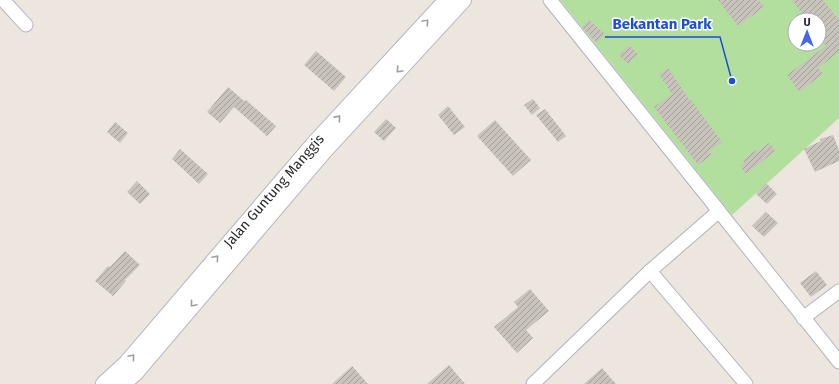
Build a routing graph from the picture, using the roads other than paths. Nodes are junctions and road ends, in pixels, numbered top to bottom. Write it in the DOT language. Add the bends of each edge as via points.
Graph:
graph roads {
  1 [pos="3,0"];
  2 [pos="447,0"];
  3 [pos="463,0"];
  4 [pos="544,0"];
  5 [pos="550,0"];
  6 [pos="26,25"];
  7 [pos="720,211"];
  8 [pos="650,271"];
  9 [pos="202,285"];
  10 [pos="839,291"];
  11 [pos="803,318"];
  12 [pos="839,362"];
  13 [pos="104,384"];
  14 [pos="122,384"];
  15 [pos="533,384"];
  16 [pos="746,384"];
  1 -- 6 [label="street"];
  9 -- 2 [label="street, Jalan Guntung Manggis, one-way" via="315,143"];
  3 -- 9 [label="street, Jalan Guntung Manggis, one-way"];
  4 -- 7 [label="street"];
  5 -- 7 [label="street"];
  7 -- 8 [label="street"];
  7 -- 11 [label="street"];
  8 -- 15 [label="street"];
  8 -- 16 [label="street"];
  13 -- 9 [label="street, Jalan Guntung Manggis, one-way"];
  9 -- 14 [label="street, Jalan Guntung Manggis, one-way"];
  10 -- 11 [label="street"];
  11 -- 12 [label="street"];
}
